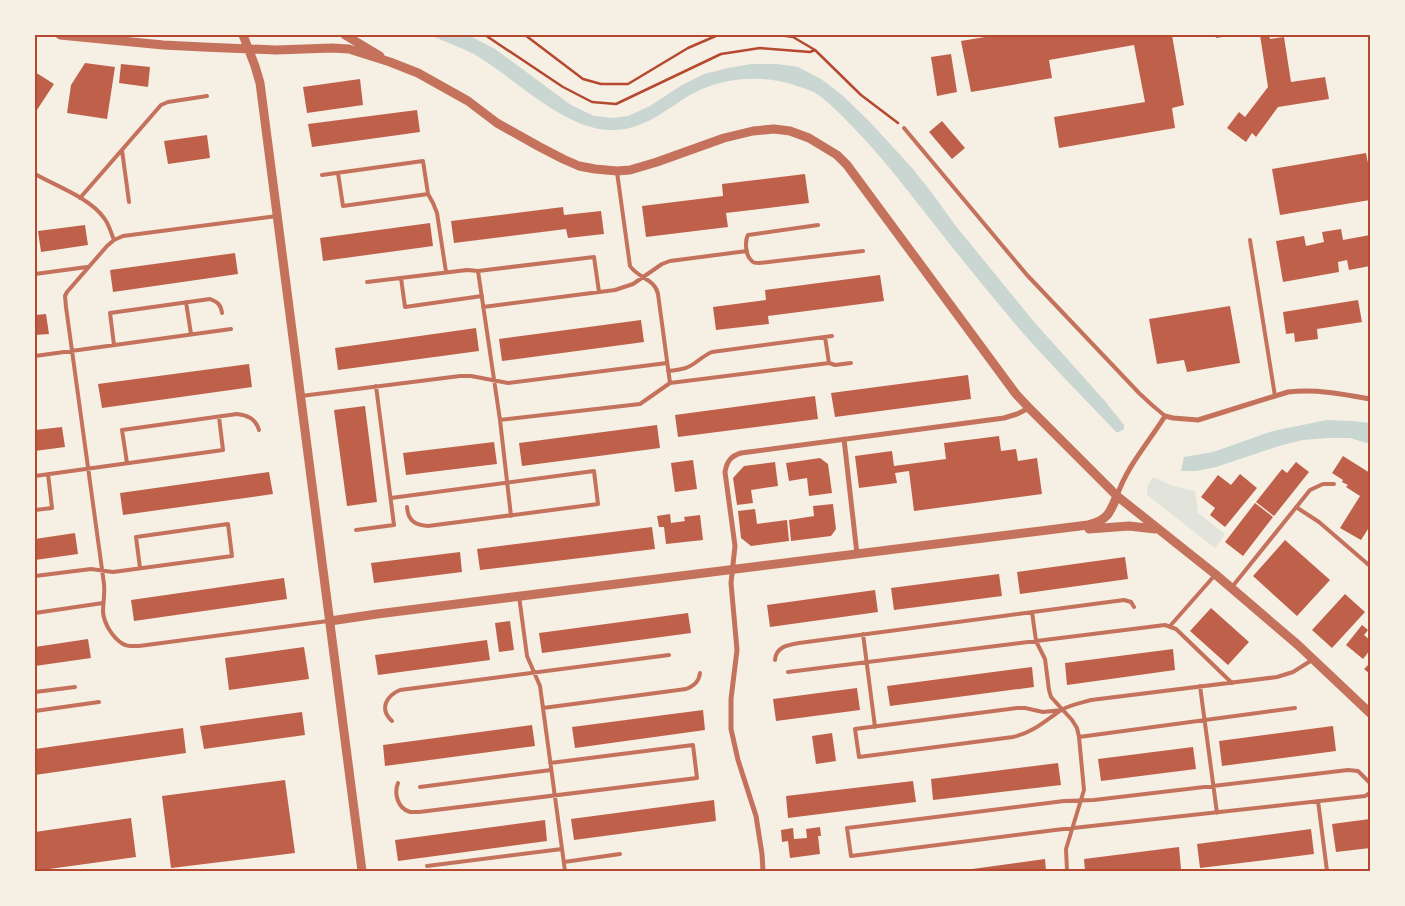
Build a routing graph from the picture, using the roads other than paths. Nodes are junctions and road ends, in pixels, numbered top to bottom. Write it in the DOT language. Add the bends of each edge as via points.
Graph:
graph roads {
  1 [pos="60,35"];
  2 [pos="242,35"];
  3 [pos="345,35"];
  4 [pos="248,49"];
  5 [pos="390,62"];
  6 [pos="208,96"];
  7 [pos="904,128"];
  8 [pos="122,150"];
  9 [pos="617,171"];
  10 [pos="338,173"];
  11 [pos="35,174"];
  12 [pos="322,175"];
  13 [pos="428,194"];
  14 [pos="80,198"];
  15 [pos="129,202"];
  16 [pos="278,216"];
  17 [pos="818,225"];
  18 [pos="114,240"];
  19 [pos="1250,240"];
  20 [pos="747,251"];
  21 [pos="863,251"];
  22 [pos="88,267"];
  23 [pos="478,271"];
  24 [pos="446,272"];
  25 [pos="35,274"];
  26 [pos="401,278"];
  27 [pos="643,278"];
  28 [pos="367,282"];
  29 [pos="599,292"];
  30 [pos="482,296"];
  31 [pos="186,302"];
  32 [pos="483,307"];
  33 [pos="222,313"];
  34 [pos="231,329"];
  35 [pos="191,334"];
  36 [pos="832,336"];
  37 [pos="825,337"];
  38 [pos="114,345"];
  39 [pos="72,351"];
  40 [pos="35,356"];
  41 [pos="851,362"];
  42 [pos="667,363"];
  43 [pos="828,363"];
  44 [pos="668,371"];
  45 [pos="493,381"];
  46 [pos="35,383"];
  47 [pos="670,383"];
  48 [pos="376,386"];
  49 [pos="35,389"];
  50 [pos="301,396"];
  51 [pos="1275,396"];
  52 [pos="1370,399"];
  53 [pos="1029,408"];
  54 [pos="1165,416"];
  55 [pos="219,417"];
  56 [pos="500,420"];
  57 [pos="259,430"];
  58 [pos="844,439"];
  59 [pos="127,463"];
  60 [pos="88,468"];
  61 [pos="48,474"];
  62 [pos="35,476"];
  63 [pos="507,483"];
  64 [pos="1334,484"];
  65 [pos="1117,496"];
  66 [pos="390,498"];
  67 [pos="406,507"];
  68 [pos="1296,507"];
  69 [pos="35,510"];
  70 [pos="511,516"];
  71 [pos="1051,529"];
  72 [pos="1157,529"];
  73 [pos="356,530"];
  74 [pos="857,554"];
  75 [pos="1369,563"];
  76 [pos="140,568"];
  77 [pos="102,570"];
  78 [pos="732,570"];
  79 [pos="1215,574"];
  80 [pos="35,576"];
  81 [pos="1232,588"];
  82 [pos="519,596"];
  83 [pos="104,603"];
  84 [pos="1134,607"];
  85 [pos="1032,612"];
  86 [pos="35,613"];
  87 [pos="330,621"];
  88 [pos="1170,626"];
  89 [pos="863,634"];
  90 [pos="1036,642"];
  91 [pos="669,655"];
  92 [pos="1313,659"];
  93 [pos="775,660"];
  94 [pos="866,662"];
  95 [pos="788,672"];
  96 [pos="534,673"];
  97 [pos="700,673"];
  98 [pos="1232,682"];
  99 [pos="1200,686"];
  100 [pos="75,687"];
  101 [pos="35,692"];
  102 [pos="99,702"];
  103 [pos="543,708"];
  104 [pos="1295,708"];
  105 [pos="1062,710"];
  106 [pos="35,711"];
  107 [pos="1370,713"];
  108 [pos="1205,720"];
  109 [pos="392,721"];
  110 [pos="875,727"];
  111 [pos="1079,736"];
  112 [pos="550,763"];
  113 [pos="552,770"];
  114 [pos="398,783"];
  115 [pos="1370,783"];
  116 [pos="1214,786"];
  117 [pos="420,787"];
  118 [pos="1370,793"];
  119 [pos="555,796"];
  120 [pos="1082,800"];
  121 [pos="1318,801"];
  122 [pos="1217,813"];
  123 [pos="1071,829"];
  124 [pos="562,849"];
  125 [pos="620,854"];
  126 [pos="564,862"];
  127 [pos="427,866"];
  128 [pos="362,871"];
  129 [pos="565,871"];
  130 [pos="763,871"];
  131 [pos="1067,871"];
  132 [pos="1327,871"];
  1 -- 4 [label="street"];
  2 -- 4 [label="street"];
  3 -- 5 [label="street"];
  4 -- 5 [label="street" via="341,48"];
  4 -- 16 [label="street" via="260,83"];
  5 -- 9 [label="street" via="468,101 497,123 563,159 579,166"];
  6 -- 8 [label="lane" via="161,105"];
  7 -- 54 [label="lane" via="1043,293"];
  8 -- 14 [label="lane"];
  8 -- 15 [label="lane"];
  9 -- 27 [label="lane" via="630,266"];
  9 -- 53 [label="street" via="643,166 743,133 782,129 809,138 847,165"];
  10 -- 12 [label="lane"];
  10 -- 13 [label="lane" via="343,206"];
  10 -- 13 [label="lane" via="423,161"];
  11 -- 14 [label="lane"];
  13 -- 24 [label="lane" via="438,213"];
  14 -- 18 [label="lane" via="105,219"];
  16 -- 18 [label="lane" via="123,236"];
  16 -- 50 [label="street"];
  17 -- 20 [label="lane" via="751,234 746,238"];
  18 -- 22 [label="lane"];
  19 -- 51 [label="lane"];
  20 -- 21 [label="lane" via="751,261 759,263"];
  20 -- 27 [label="lane" via="670,261"];
  22 -- 25 [label="lane"];
  22 -- 39 [label="lane" via="66,296"];
  23 -- 24 [label="lane"];
  23 -- 29 [label="lane" via="594,257"];
  23 -- 30 [label="lane"];
  24 -- 26 [label="lane"];
  26 -- 28 [label="lane"];
  26 -- 30 [label="lane" via="405,307"];
  27 -- 29 [label="lane" via="624,287"];
  27 -- 42 [label="lane" via="657,290"];
  29 -- 32 [label="lane"];
  30 -- 32 [label="lane"];
  31 -- 33 [label="lane" via="210,299 218,303"];
  31 -- 35 [label="lane"];
  31 -- 38 [label="lane" via="110,313"];
  32 -- 45 [label="lane"];
  34 -- 35 [label="lane"];
  35 -- 38 [label="lane"];
  36 -- 37 [label="lane"];
  37 -- 43 [label="lane"];
  37 -- 44 [label="lane" via="712,352 690,367"];
  38 -- 39 [label="lane"];
  39 -- 40 [label="lane"];
  39 -- 60 [label="lane"];
  41 -- 43 [label="lane"];
  42 -- 44 [label="lane"];
  42 -- 45 [label="lane" via="508,383"];
  43 -- 47 [label="lane"];
  44 -- 47 [label="lane"];
  45 -- 48 [label="lane" via="460,376"];
  45 -- 56 [label="lane"];
  46 -- 49 [label="lane"];
  47 -- 56 [label="lane" via="640,404"];
  48 -- 50 [label="lane"];
  48 -- 66 [label="lane"];
  50 -- 87 [label="street"];
  51 -- 52 [label="street" via="1311,390"];
  51 -- 54 [label="street" via="1198,420"];
  53 -- 58 [label="street" via="1004,418"];
  53 -- 65 [label="street"];
  54 -- 65 [label="street" via="1128,470"];
  55 -- 57 [label="lane" via="245,415 252,418"];
  55 -- 59 [label="lane" via="223,450"];
  55 -- 59 [label="lane" via="122,430"];
  56 -- 63 [label="lane"];
  58 -- 74 [label="street"];
  58 -- 78 [label="street" via="741,453 729,460 725,472 735,546"];
  59 -- 60 [label="lane"];
  60 -- 61 [label="lane"];
  60 -- 77 [label="lane"];
  61 -- 62 [label="lane"];
  61 -- 69 [label="lane" via="52,508"];
  63 -- 66 [label="lane"];
  63 -- 70 [label="lane"];
  63 -- 70 [label="lane" via="594,472 598,504"];
  64 -- 68 [label="lane" via="1316,486"];
  65 -- 71 [label="street" via="1108,515 1097,523"];
  65 -- 72 [label="street"];
  66 -- 73 [label="lane" via="394,525"];
  67 -- 70 [label="lane" via="409,518 422,526"];
  68 -- 75 [label="lane"];
  68 -- 81 [label="lane"];
  71 -- 72 [label="street" via="1129,526"];
  71 -- 74 [label="street"];
  72 -- 79 [label="street"];
  74 -- 78 [label="street"];
  76 -- 76 [label="lane" via="232,556 228,524 136,536"];
  76 -- 77 [label="lane" via="113,572"];
  77 -- 80 [label="lane"];
  77 -- 83 [label="lane"];
  78 -- 82 [label="street"];
  78 -- 130 [label="street" via="737,650 731,729 756,816"];
  79 -- 81 [label="street"];
  79 -- 88 [label="lane"];
  81 -- 92 [label="street"];
  82 -- 87 [label="street"];
  82 -- 96 [label="lane" via="527,656"];
  83 -- 86 [label="lane"];
  83 -- 87 [label="lane" via="109,629 122,644 129,646"];
  84 -- 85 [label="lane" via="1132,602 1124,600"];
  85 -- 89 [label="lane"];
  85 -- 90 [label="lane"];
  87 -- 128 [label="street"];
  88 -- 90 [label="lane"];
  88 -- 98 [label="lane"];
  89 -- 93 [label="lane" via="787,645 776,653"];
  89 -- 94 [label="lane"];
  90 -- 94 [label="lane"];
  90 -- 105 [label="lane" via="1045,659 1049,690"];
  91 -- 96 [label="lane"];
  92 -- 98 [label="lane" via="1286,675"];
  92 -- 107 [label="street"];
  94 -- 95 [label="lane"];
  94 -- 110 [label="lane"];
  96 -- 103 [label="lane" via="540,686"];
  96 -- 109 [label="lane" via="400,690 393,693 386,704"];
  97 -- 103 [label="lane" via="696,683 686,689"];
  98 -- 99 [label="lane"];
  99 -- 105 [label="lane" via="1090,700"];
  99 -- 108 [label="lane"];
  100 -- 101 [label="lane"];
  102 -- 106 [label="lane"];
  103 -- 112 [label="lane"];
  104 -- 108 [label="lane"];
  105 -- 110 [label="lane" via="1043,712 1017,708"];
  105 -- 110 [label="lane" via="1022,735 859,758 855,729"];
  105 -- 111 [label="lane" via="1072,720"];
  108 -- 111 [label="lane"];
  108 -- 116 [label="lane"];
  111 -- 120 [label="lane" via="1085,785"];
  112 -- 113 [label="lane"];
  112 -- 119 [label="lane" via="693,745 697,778"];
  113 -- 117 [label="lane"];
  113 -- 119 [label="lane"];
  114 -- 119 [label="lane" via="396,795 410,812"];
  115 -- 116 [label="lane" via="1358,771 1348,770"];
  116 -- 120 [label="lane"];
  116 -- 122 [label="lane"];
  118 -- 121 [label="lane"];
  119 -- 124 [label="lane"];
  120 -- 123 [label="lane"];
  120 -- 123 [label="lane" via="847,828 851,856"];
  121 -- 122 [label="lane"];
  121 -- 132 [label="lane"];
  122 -- 123 [label="lane"];
  123 -- 131 [label="lane" via="1066,849"];
  124 -- 126 [label="lane"];
  124 -- 127 [label="lane"];
  125 -- 126 [label="lane"];
  126 -- 129 [label="lane"];
}
